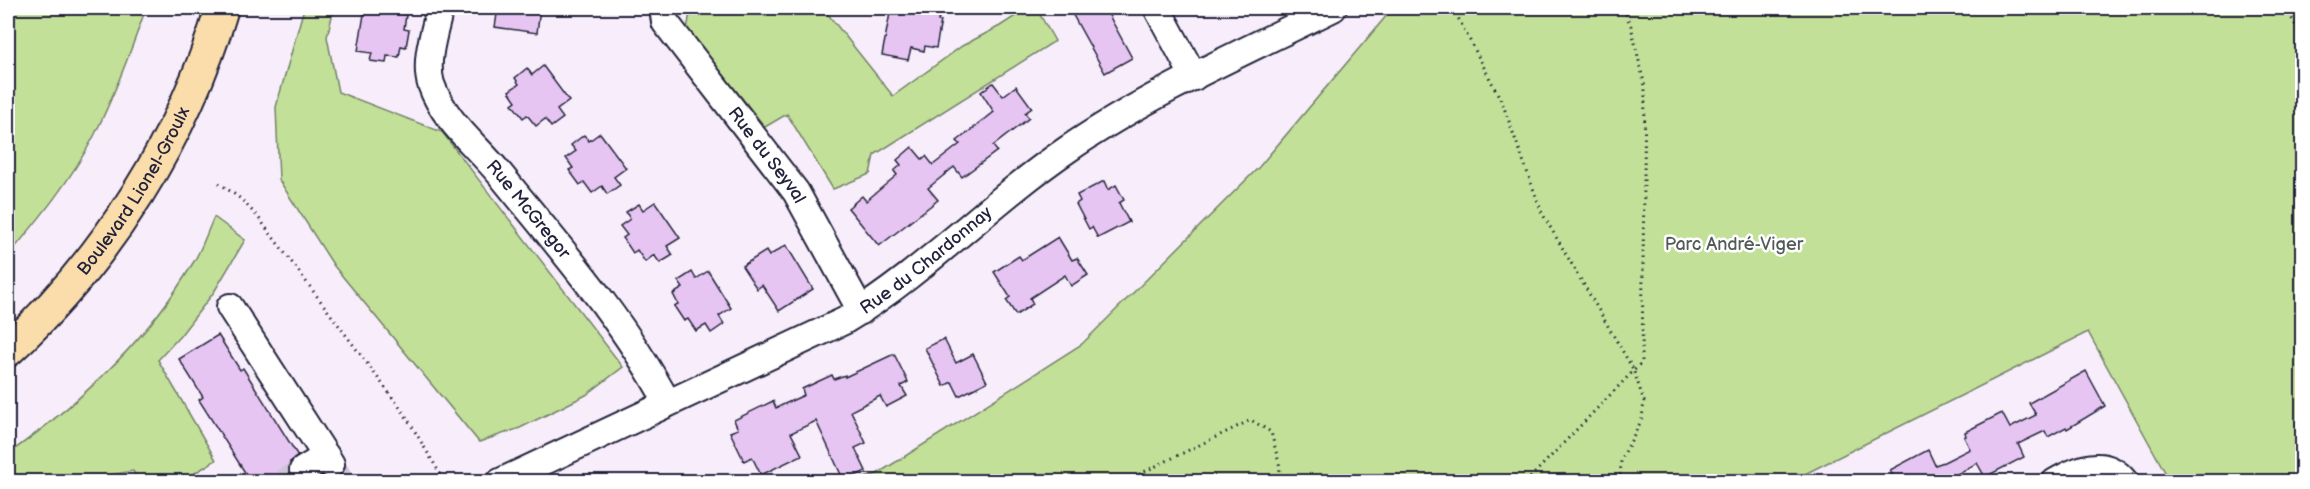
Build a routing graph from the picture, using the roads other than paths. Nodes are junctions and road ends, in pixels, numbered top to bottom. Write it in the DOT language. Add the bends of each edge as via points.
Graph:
graph roads {
  1 [pos="222,8"];
  2 [pos="440,8"];
  3 [pos="663,8"];
  4 [pos="1157,8"];
  5 [pos="1333,8"];
  6 [pos="1194,77"];
  7 [pos="230,307"];
  8 [pos="861,311"];
  9 [pos="8,350"];
  10 [pos="666,402"];
  11 [pos="303,470"];
  12 [pos="500,482"];
  13 [pos="2055,482"];
  14 [pos="2125,482"];
  1 -- 9 [label="main road, Boulevard Lionel-Groulx" via="176,124 149,174 78,278"];
  2 -- 10 [label="street, Rue McGregor" via="430,81 443,109 599,296 645,363"];
  3 -- 8 [label="street, Rue du Seyval" via="665,22 796,192"];
  4 -- 6 [label="street"];
  5 -- 6 [label="street, Rue du Chardonnay"];
  6 -- 8 [label="street, Rue du Chardonnay" via="1067,150"];
  7 -- 11 [label="street" via="329,460"];
  8 -- 10 [label="street, Rue du Chardonnay"];
  10 -- 12 [label="street, Rue du Chardonnay"];
  13 -- 14 [label="street" via="2079,468 2093,466 2107,468"];
}
